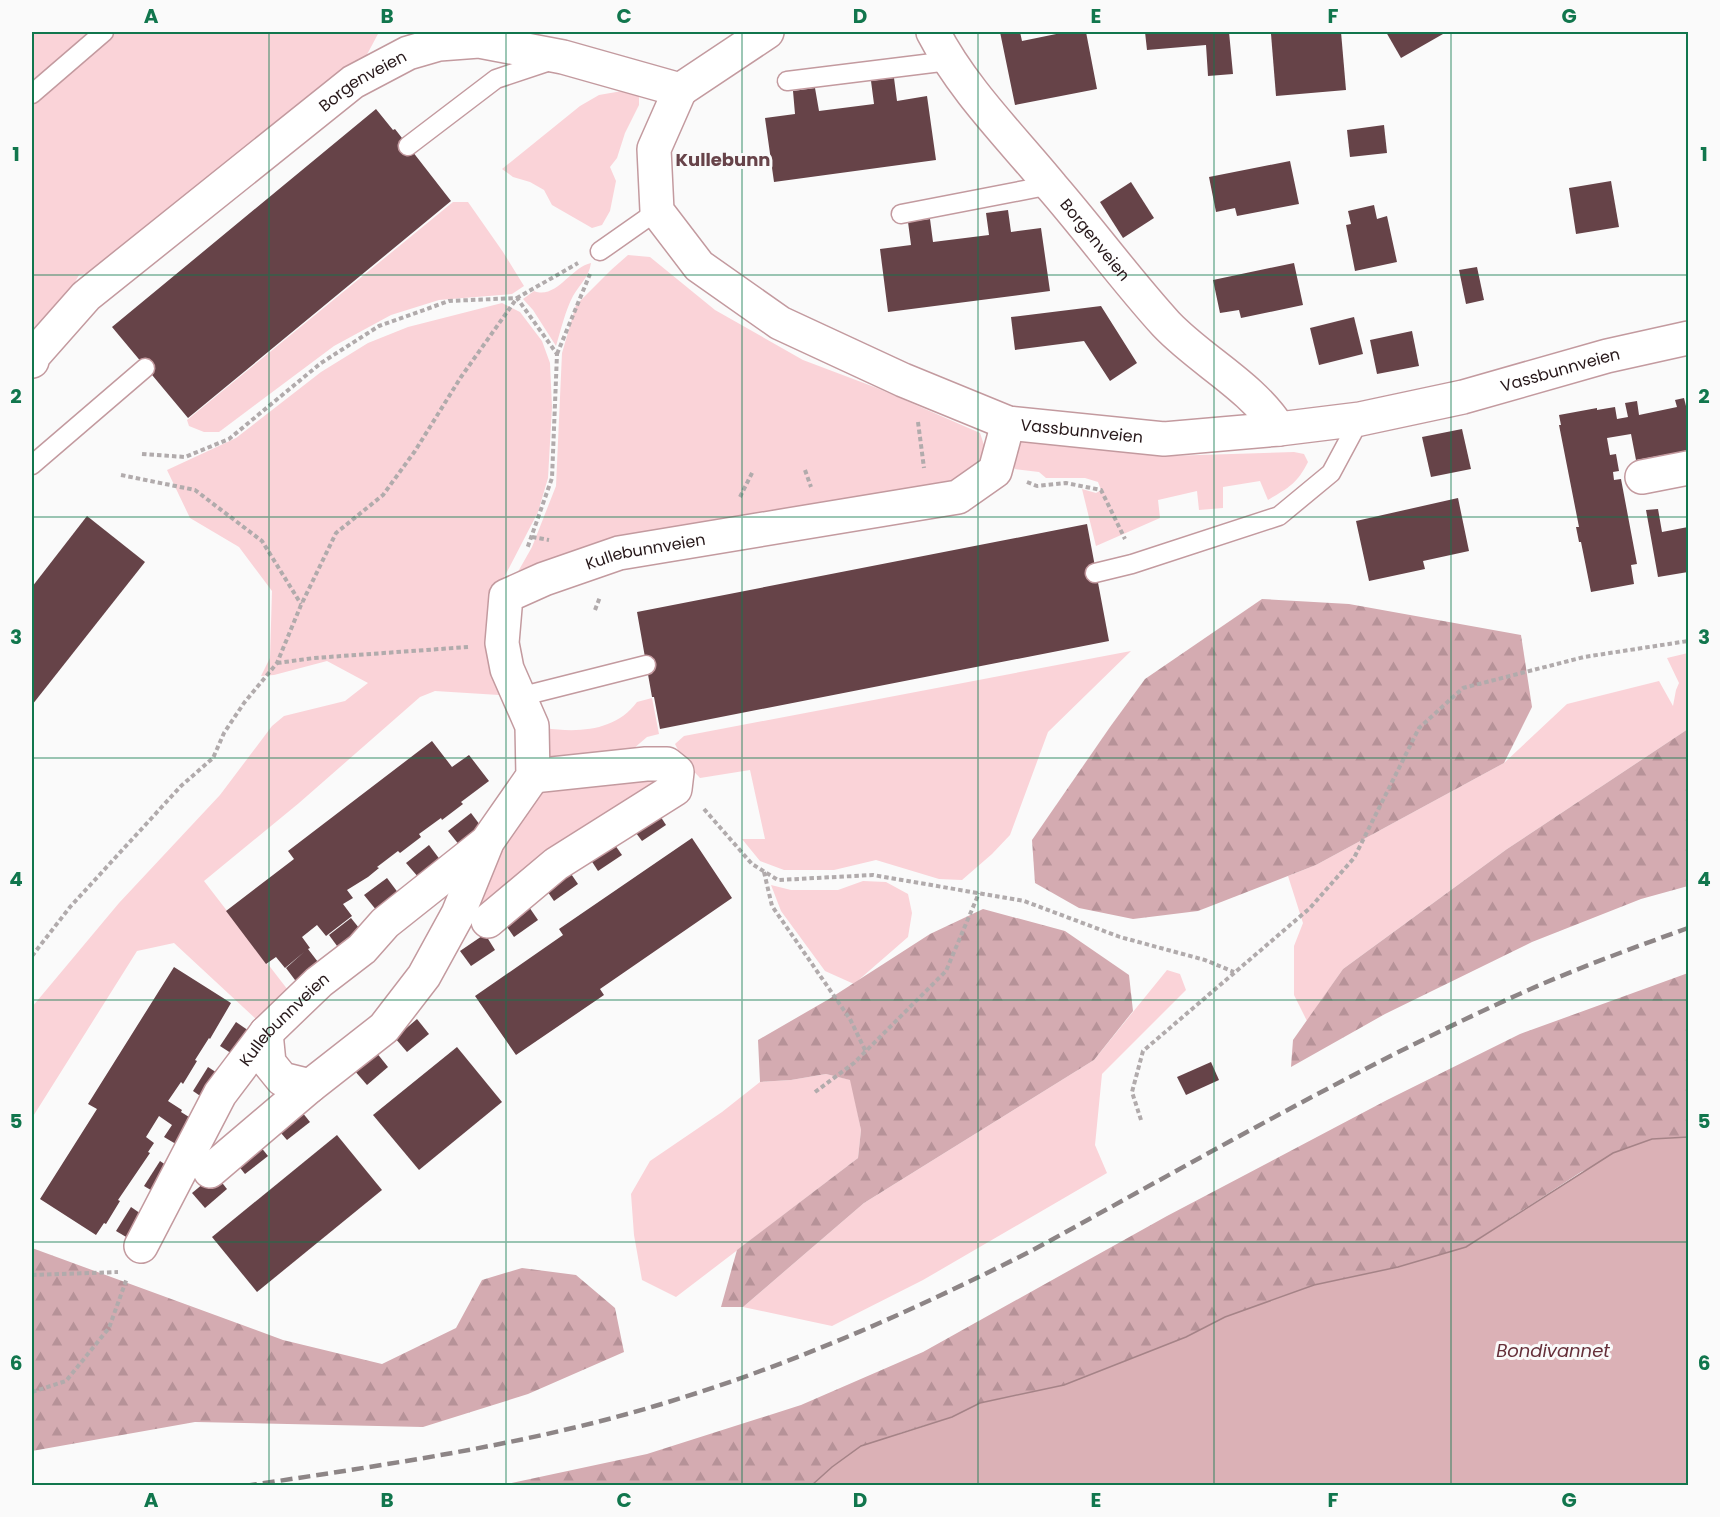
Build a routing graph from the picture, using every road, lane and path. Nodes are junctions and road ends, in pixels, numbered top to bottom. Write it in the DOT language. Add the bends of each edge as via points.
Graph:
graph roads {
  1 [pos="104,32"];
  2 [pos="767,32"];
  3 [pos="933,32"];
  4 [pos="563,57"];
  5 [pos="949,61"];
  6 [pos="787,81"];
  7 [pos="680,90"];
  8 [pos="32,94"];
  9 [pos="408,146"];
  10 [pos="1052,185"];
  11 [pos="657,211"];
  12 [pos="901,214"];
  13 [pos="600,251"];
  14 [pos="517,298"];
  15 [pos="1689,338"];
  16 [pos="557,354"];
  17 [pos="32,361"];
  18 [pos="145,368"];
  19 [pos="912,383"];
  20 [pos="1360,419"];
  21 [pos="1008,423"];
  22 [pos="1279,429"];
  23 [pos="142,454"];
  24 [pos="32,465"];
  25 [pos="1689,468"];
  26 [pos="995,471"];
  27 [pos="122,475"];
  28 [pos="1642,477"];
  29 [pos="929,502"];
  30 [pos="1124,535"];
  31 [pos="1095,573"];
  32 [pos="506,596"];
  33 [pos="301,604"];
  34 [pos="1689,641"];
  35 [pos="502,643"];
  36 [pos="277,663"];
  37 [pos="646,665"];
  38 [pos="519,697"];
  39 [pos="677,772"];
  40 [pos="533,776"];
  41 [pos="487,842"];
  42 [pos="764,871"];
  43 [pos="980,893"];
  44 [pos="488,921"];
  45 [pos="32,956"];
  46 [pos="1234,972"];
  47 [pos="266,1033"];
  48 [pos="866,1052"];
  49 [pos="310,1086"];
  50 [pos="815,1092"];
  51 [pos="1141,1120"];
  52 [pos="210,1171"];
  53 [pos="135,1259"];
  54 [pos="32,1275"];
  55 [pos="32,1392"];
  1 -- 8 [label="lane"];
  2 -- 7 [label="street"];
  3 -- 5 [label="street, Borgenveien"];
  4 -- 7 [label="street, Borgenveien"];
  4 -- 9 [label="lane" via="496,79"];
  4 -- 17 [label="street, Borgenveien" via="479,41 439,44 408,53 353,82 86,296"];
  5 -- 6 [label="lane"];
  5 -- 10 [label="street, Borgenveien"];
  7 -- 11 [label="street" via="654,149"];
  10 -- 12 [label="lane"];
  10 -- 22 [label="street, Borgenveien" via="1166,323 1262,405"];
  11 -- 13 [label="lane"];
  11 -- 19 [label="street, Vassbunnveien" via="699,266 780,323"];
  13 -- 14 [label="path"];
  13 -- 16 [label="path"];
  14 -- 16 [label="path"];
  14 -- 23 [label="path" via="449,302 379,326 321,363 229,439 184,457"];
  14 -- 33 [label="path" via="382,495 336,533"];
  15 -- 20 [label="street, Vassbunnveien" via="1607,356 1463,397"];
  16 -- 32 [label="path" via="552,478"];
  18 -- 24 [label="lane"];
  19 -- 21 [label="street, Vassbunnveien"];
  19 -- 29 [label="path"];
  20 -- 22 [label="street, Vassbunnveien"];
  20 -- 31 [label="lane" via="1330,473 1279,516"];
  21 -- 22 [label="street, Vassbunnveien" via="1164,439"];
  21 -- 26 [label="street"];
  25 -- 28 [label="street"];
  26 -- 29 [label="street, Kullebunnveien" via="958,497"];
  26 -- 30 [label="path" via="1037,486 1066,483 1101,490"];
  27 -- 33 [label="path" via="195,490 262,541"];
  29 -- 32 [label="street, Kullebunnveien" via="619,553"];
  32 -- 35 [label="street"];
  33 -- 36 [label="path"];
  34 -- 46 [label="path" via="1584,657 1463,688 1419,728 1354,858 1310,908"];
  35 -- 36 [label="path"];
  35 -- 38 [label="street" via="507,669"];
  36 -- 45 [label="path" via="244,703 213,758 181,786 78,898"];
  37 -- 38 [label="lane"];
  38 -- 40 [label="street" via="532,726"];
  39 -- 40 [label="street" via="667,764 646,764"];
  39 -- 42 [label="path" via="712,819 752,864"];
  39 -- 44 [label="street" via="675,789 556,864"];
  40 -- 41 [label="street, Kullebunnveien"];
  41 -- 47 [label="street, Kullebunnveien" via="385,923 362,949 319,982"];
  41 -- 49 [label="street, Kullebunnveien" via="458,914 424,976 384,1028"];
  42 -- 43 [label="path" via="778,880 873,874"];
  42 -- 48 [label="path" via="772,906 850,1019"];
  43 -- 46 [label="path" via="1024,901 1119,938 1205,960"];
  43 -- 48 [label="path" via="946,971"];
  46 -- 51 [label="path" via="1143,1051 1132,1092"];
  47 -- 49 [label="street" via="269,1063 282,1079"];
  47 -- 53 [label="street, Kullebunnveien" via="220,1094"];
  48 -- 50 [label="path"];
  49 -- 52 [label="street, Kullebunnveien"];
  53 -- 54 [label="path"];
  53 -- 55 [label="path" via="109,1328 66,1381"];
}
